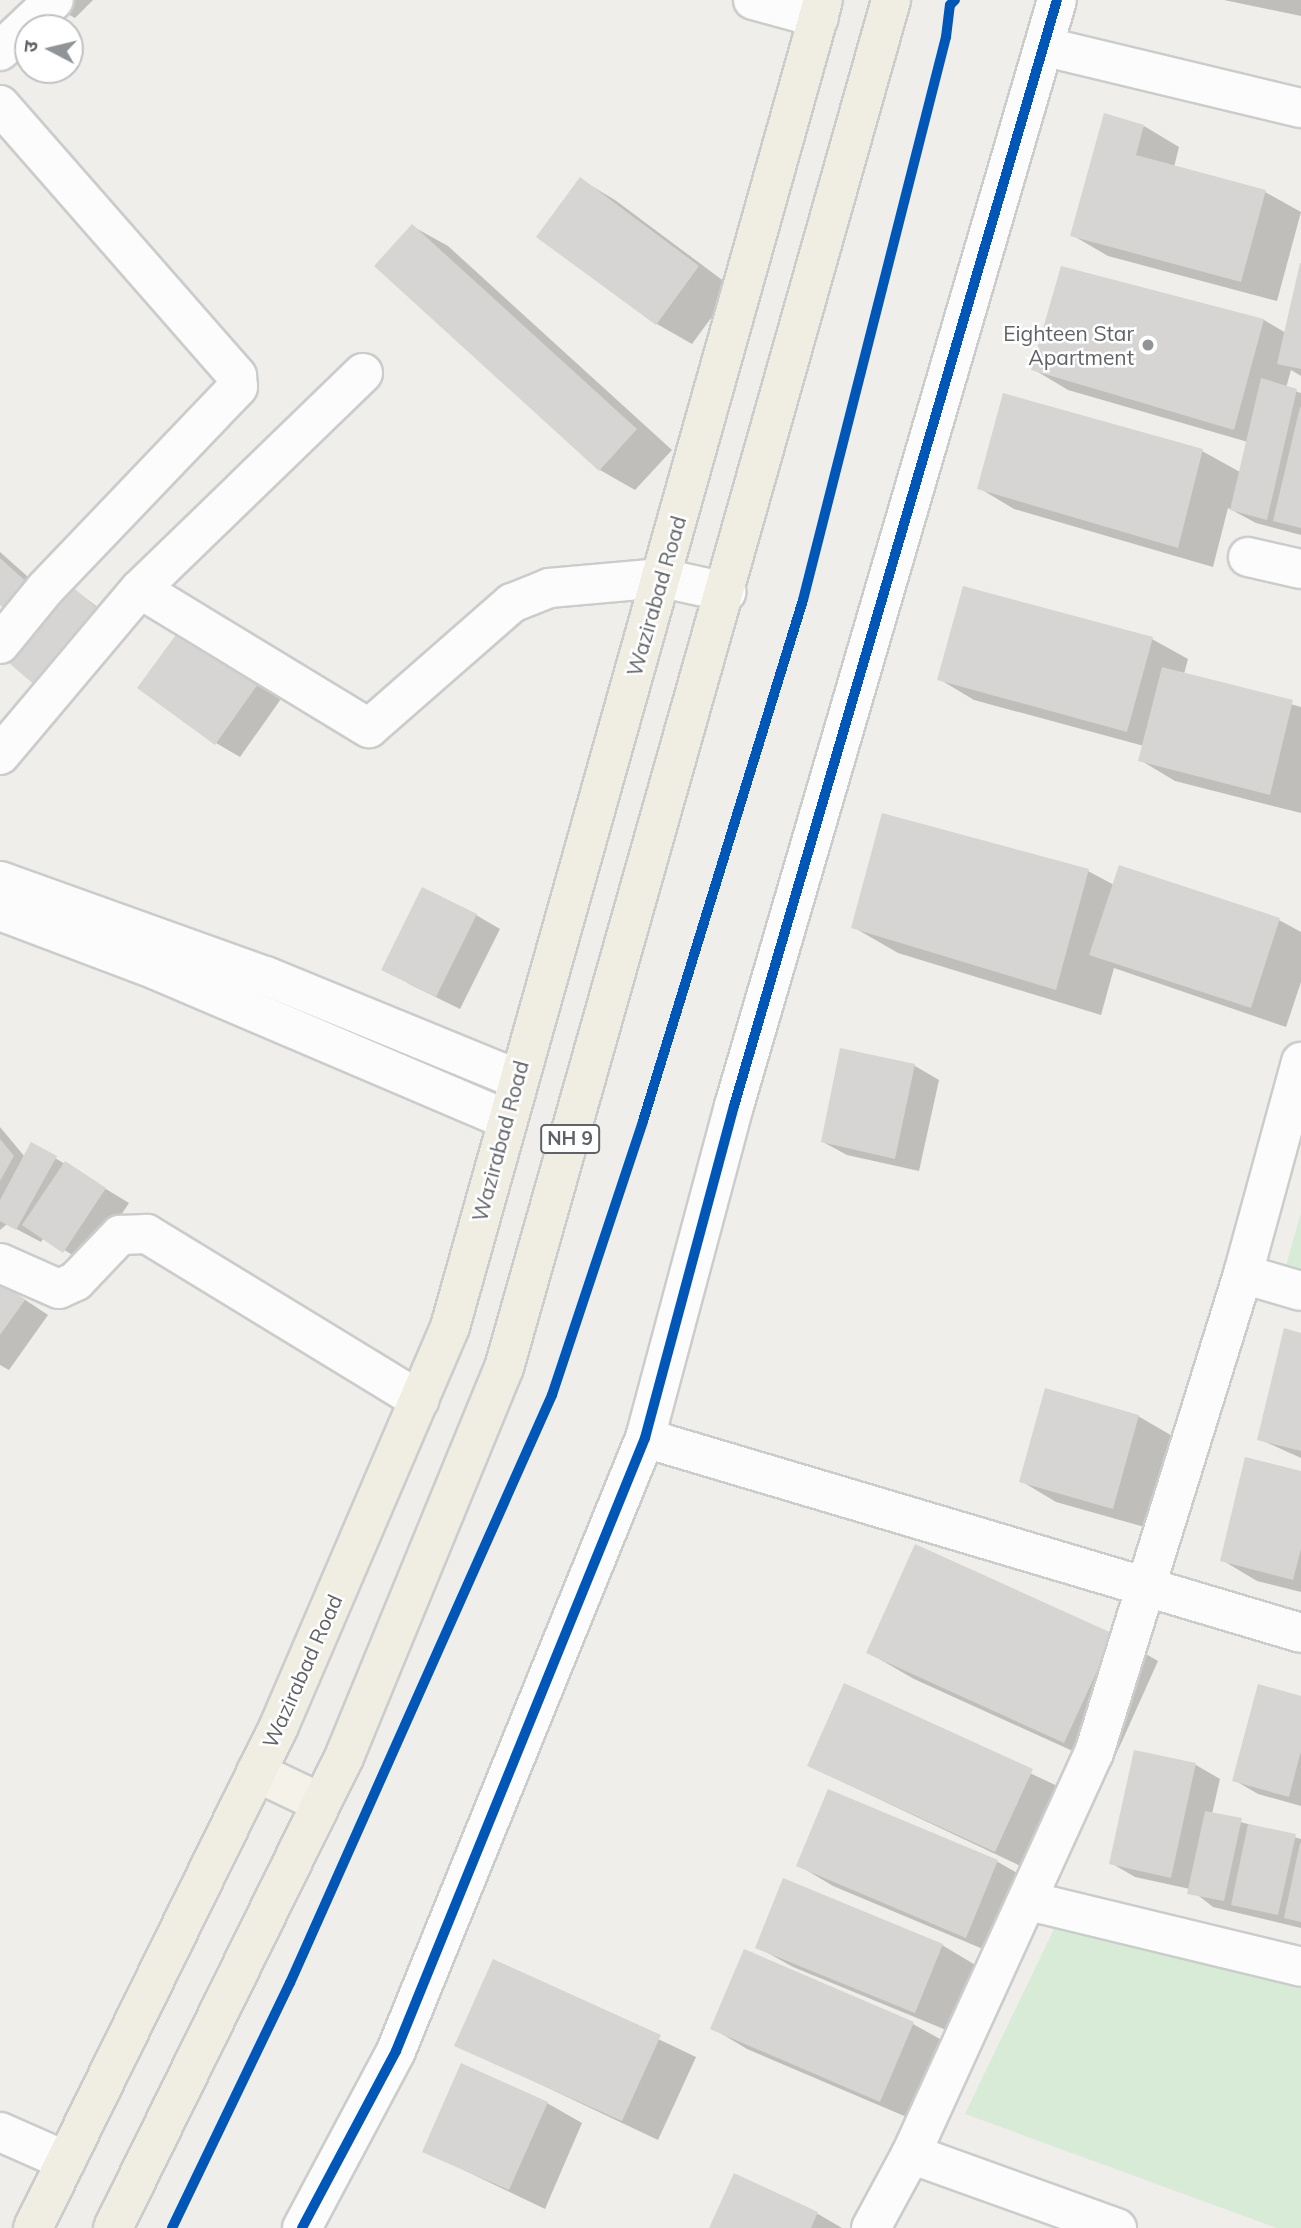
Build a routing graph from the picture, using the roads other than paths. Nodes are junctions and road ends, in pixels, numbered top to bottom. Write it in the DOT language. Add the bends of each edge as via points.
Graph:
graph roads {
  1 [pos="54,0"];
  2 [pos="753,0"];
  3 [pos="891,0"];
  4 [pos="1057,0"];
  5 [pos="821,9"];
  6 [pos="1046,47"];
  7 [pos="0,51"];
  8 [pos="0,105"];
  9 [pos="1301,108"];
  10 [pos="363,373"];
  11 [pos="1248,557"];
  12 [pos="1301,569"];
  13 [pos="662,578"];
  14 [pos="139,589"];
  15 [pos="726,592"];
  16 [pos="0,644"];
  17 [pos="0,755"];
  18 [pos="0,881"];
  19 [pos="0,911"];
  20 [pos="1301,1062"];
  21 [pos="517,1079"];
  22 [pos="505,1119"];
  23 [pos="0,1263"];
  24 [pos="1244,1275"];
  25 [pos="1301,1291"];
  26 [pos="419,1400"];
  27 [pos="645,1438"];
  28 [pos="1148,1590"];
  29 [pos="1301,1633"];
  30 [pos="256,1772"];
  31 [pos="321,1803"];
  32 [pos="1029,1901"];
  33 [pos="1301,1967"];
  34 [pos="0,2132"];
  35 [pos="911,2154"];
  36 [pos="66,2161"];
  37 [pos="33,2228"];
  38 [pos="113,2228"];
  39 [pos="302,2228"];
  40 [pos="871,2228"];
  41 [pos="1117,2228"];
  1 -- 7 [label="street"];
  2 -- 5 [label="street"];
  3 -- 15 [label="highway, NH 9"];
  4 -- 6 [label="street"];
  5 -- 13 [label="highway, Wazirabad Road"];
  6 -- 9 [label="street"];
  6 -- 27 [label="street" via="734,1106"];
  8 -- 16 [label="street" via="237,376 238,387 45,589"];
  10 -- 14 [label="street"];
  11 -- 12 [label="street"];
  13 -- 14 [label="street" via="549,588 512,603 369,728"];
  13 -- 15 [label="street"];
  13 -- 21 [label="highway, Wazirabad Road"];
  14 -- 17 [label="street"];
  15 -- 31 [label="highway, NH 9" via="504,1368 345,1755"];
  18 -- 21 [label="street" via="266,975"];
  19 -- 22 [label="street" via="156,970"];
  20 -- 24 [label="street"];
  21 -- 22 [label="highway, Wazirabad Road"];
  22 -- 26 [label="highway, Wazirabad Road" via="450,1327"];
  23 -- 26 [label="street" via="59,1289 76,1281 121,1235 147,1234"];
  24 -- 25 [label="street"];
  24 -- 28 [label="street"];
  26 -- 30 [label="highway, Wazirabad Road"];
  27 -- 28 [label="street"];
  27 -- 39 [label="street" via="396,2051"];
  28 -- 29 [label="street"];
  28 -- 32 [label="street" via="1094,1753"];
  30 -- 31 [label="main road"];
  30 -- 36 [label="highway, Wazirabad Road"];
  31 -- 38 [label="highway, NH 9"];
  32 -- 33 [label="street"];
  32 -- 35 [label="street"];
  34 -- 36 [label="street"];
  35 -- 40 [label="street"];
  35 -- 41 [label="street"];
  36 -- 37 [label="highway, Wazirabad Road"];
}
